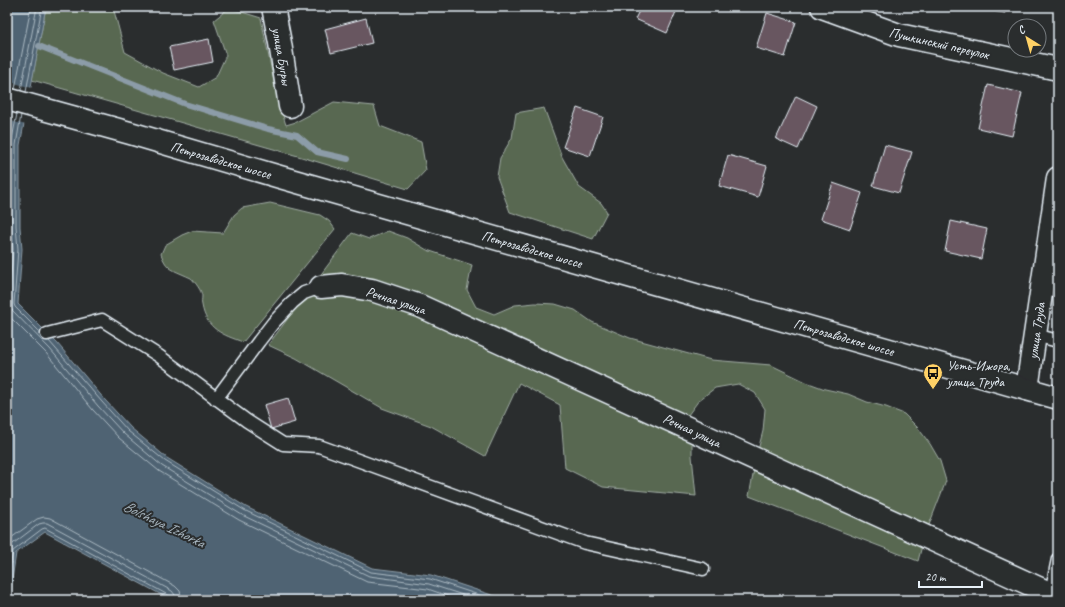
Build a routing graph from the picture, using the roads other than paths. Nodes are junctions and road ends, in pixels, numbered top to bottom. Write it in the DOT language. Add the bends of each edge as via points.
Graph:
graph roads {
  1 [pos="273,7"];
  2 [pos="822,7"];
  3 [pos="1058,69"];
  4 [pos="7,99"];
  5 [pos="290,106"];
  6 [pos="1058,178"];
  7 [pos="321,287"];
  8 [pos="48,334"];
  9 [pos="1035,335"];
  10 [pos="1058,341"];
  11 [pos="1027,389"];
  12 [pos="1058,398"];
  13 [pos="216,399"];
  14 [pos="1058,559"];
  15 [pos="703,569"];
  16 [pos="1054,595"];
  1 -- 5 [label="street, улица Бугры"];
  2 -- 3 [label="street, Пушкинский переулок" via="899,35"];
  4 -- 11 [label="street, Петрозаводское шоссе"];
  6 -- 9 [label="street, улица Труда"];
  7 -- 13 [label="lane" via="304,293 273,323"];
  7 -- 16 [label="street, Речная улица" via="342,285 372,290 420,306"];
  8 -- 13 [label="lane" via="102,320 158,356"];
  9 -- 10 [label="lane"];
  9 -- 11 [label="street, улица Труда"];
  11 -- 12 [label="street, Петрозаводское шоссе"];
  13 -- 15 [label="lane" via="283,444 319,446 585,543"];
  14 -- 16 [label="lane"];
}
